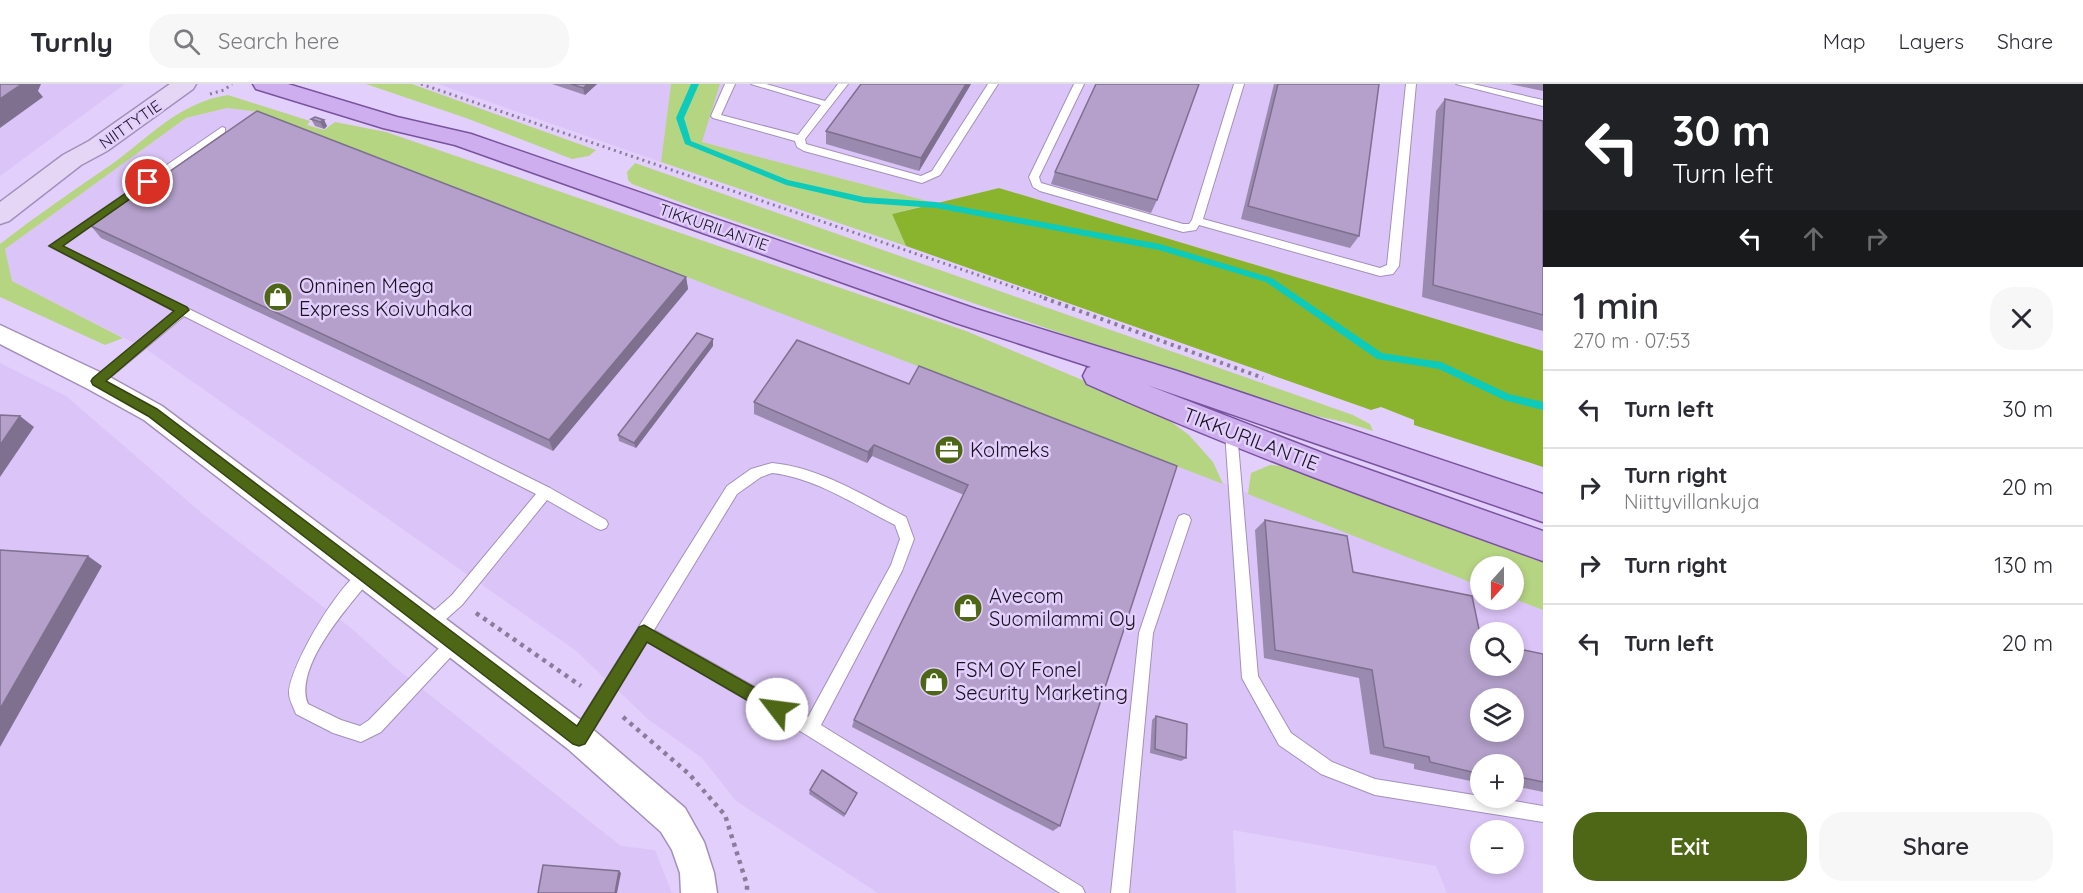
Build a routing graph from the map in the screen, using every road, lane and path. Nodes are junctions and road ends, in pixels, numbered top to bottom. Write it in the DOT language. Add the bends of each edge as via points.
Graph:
graph roads {
  1 [pos="154,84"];
  2 [pos="185,84"];
  3 [pos="264,84"];
  4 [pos="338,84"];
  5 [pos="421,84"];
  6 [pos="730,84"];
  7 [pos="756,84"];
  8 [pos="843,84"];
  9 [pos="993,84"];
  10 [pos="1079,84"];
  11 [pos="1239,84"];
  12 [pos="1411,84"];
  13 [pos="1461,84"];
  14 [pos="1543,103"];
  15 [pos="828,104"];
  16 [pos="222,130"];
  17 [pos="462,139"];
  18 [pos="800,139"];
  19 [pos="72,160"];
  20 [pos="0,215"];
  21 [pos="1197,220"];
  22 [pos="183,310"];
  23 [pos="966,316"];
  24 [pos="0,334"];
  25 [pos="1269,380"];
  26 [pos="97,381"];
  27 [pos="1231,432"];
  28 [pos="545,492"];
  29 [pos="1543,508"];
  30 [pos="1184,520"];
  31 [pos="601,524"];
  32 [pos="1543,546"];
  33 [pos="365,575"];
  34 [pos="430,624"];
  35 [pos="644,632"];
  36 [pos="454,643"];
  37 [pos="811,728"];
  38 [pos="579,738"];
  39 [pos="1543,814"];
  40 [pos="699,893"];
  41 [pos="1076,893"];
  42 [pos="1120,893"];
  1 -- 19 [label="main road, NIITTYTIE" via="85,143"];
  2 -- 19 [label="main road, NIITTYTIE"];
  3 -- 17 [label="main road, TIKKURILANTIE" via="391,123"];
  4 -- 17 [label="main road, TIKKURILANTIE" via="399,103"];
  5 -- 25 [label="path" via="1007,284"];
  6 -- 18 [label="lane" via="716,116"];
  7 -- 15 [label="lane"];
  8 -- 15 [label="lane"];
  9 -- 18 [label="lane" via="930,178 922,180 808,149"];
  10 -- 21 [label="lane" via="1034,181 1044,189 1183,228 1192,227"];
  11 -- 21 [label="lane"];
  12 -- 21 [label="lane" via="1393,266 1389,271 1380,272"];
  13 -- 14 [label="lane"];
  15 -- 18 [label="lane"];
  16 -- 22 [label="lane" via="54,246"];
  17 -- 23 [label="main road, TIKKURILANTIE"];
  19 -- 20 [label="main road, NIITTYTIE"];
  22 -- 26 [label="lane"];
  22 -- 28 [label="lane"];
  23 -- 27 [label="main road, TIKKURILANTIE" via="1160,405"];
  23 -- 29 [label="main road, TIKKURILANTIE"];
  24 -- 26 [label="street"];
  26 -- 33 [label="street" via="153,413"];
  27 -- 32 [label="main road, TIKKURILANTIE"];
  27 -- 39 [label="lane" via="1250,678 1285,739 1327,768 1375,787"];
  28 -- 31 [label="lane"];
  28 -- 34 [label="lane" via="457,600"];
  30 -- 42 [label="lane" via="1146,633"];
  33 -- 34 [label="street"];
  33 -- 36 [label="lane" via="332,614 300,671 296,693 302,709 361,734 375,726"];
  34 -- 36 [label="street"];
  35 -- 37 [label="lane"];
  35 -- 37 [label="lane" via="732,490 753,474 773,468 806,475 901,521 907,539 897,567"];
  35 -- 38 [label="lane"];
  36 -- 38 [label="street"];
  37 -- 41 [label="lane"];
  38 -- 40 [label="street" via="673,820 687,842"];
}
